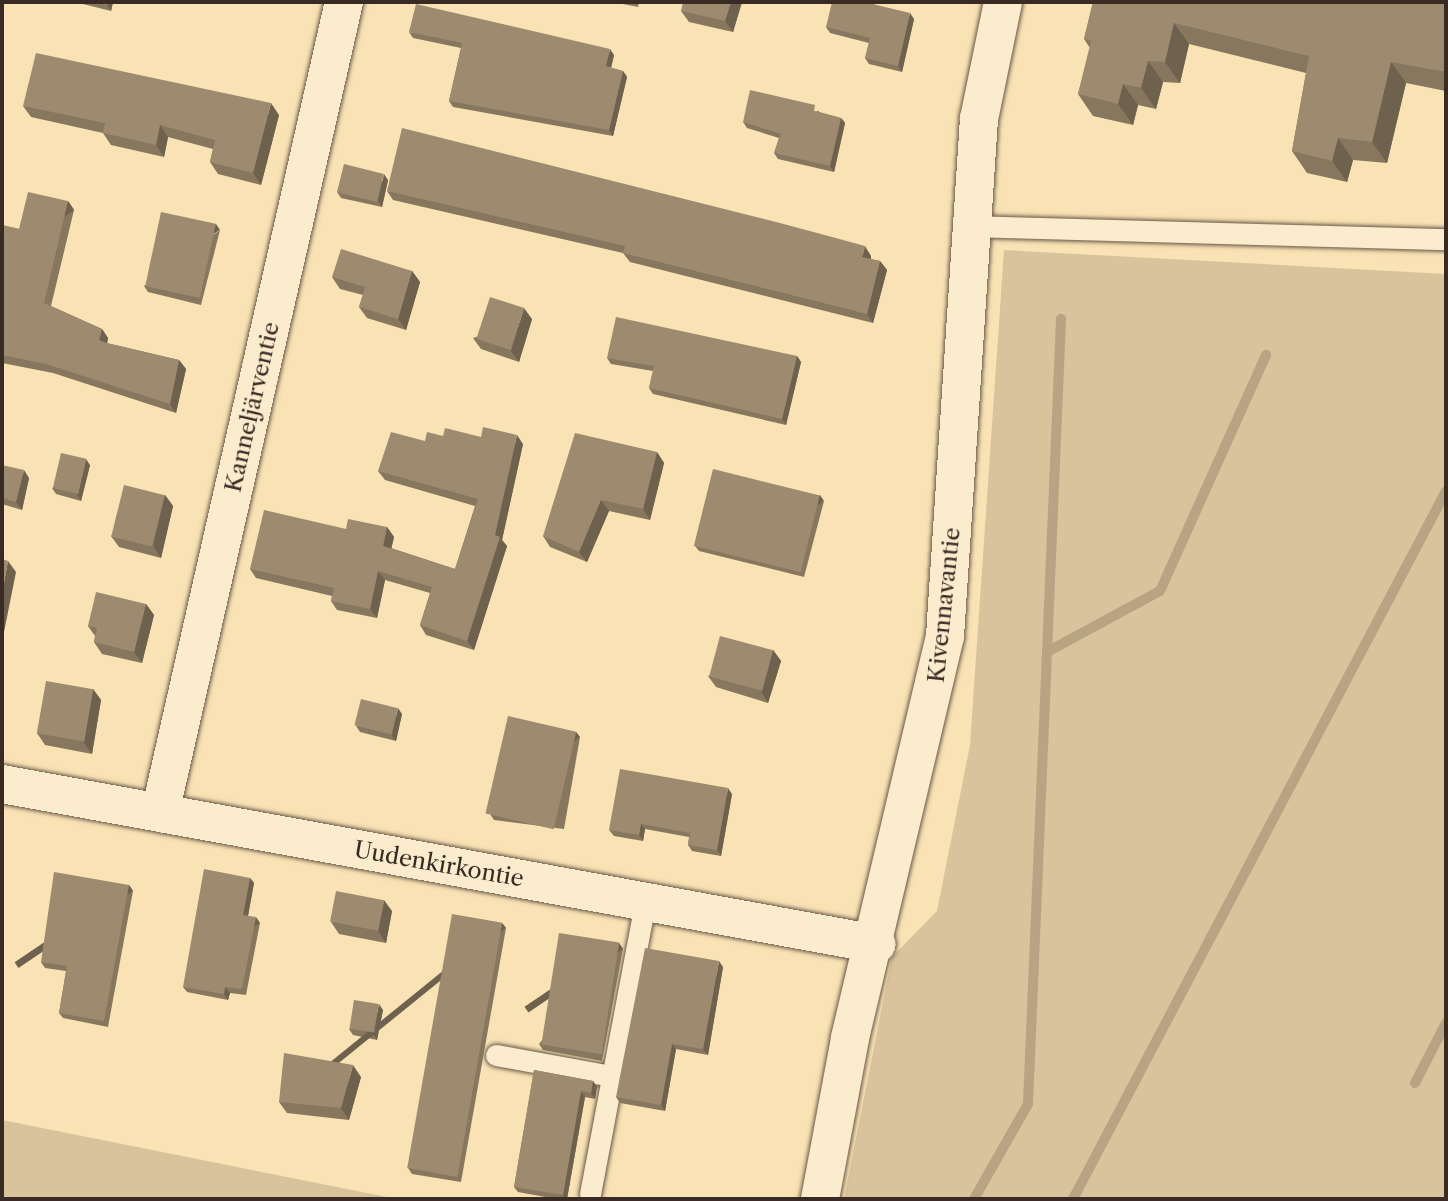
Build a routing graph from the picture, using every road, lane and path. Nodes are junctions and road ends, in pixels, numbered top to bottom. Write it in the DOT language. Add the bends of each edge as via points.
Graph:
graph roads {
  1 [pos="344,2"];
  2 [pos="1003,2"];
  3 [pos="969,226"];
  4 [pos="1446,239"];
  5 [pos="2,784"];
  6 [pos="160,813"];
  7 [pos="645,902"];
  8 [pos="876,944"];
  9 [pos="496,1055"];
  10 [pos="612,1076"];
  11 [pos="590,1194"];
  12 [pos="820,1199"];
  1 -- 6 [label="street, Kanneljärventie"];
  2 -- 3 [label="street, Kivennavantie" via="978,119"];
  3 -- 4 [label="lane"];
  3 -- 8 [label="street, Kivennavantie" via="946,628"];
  5 -- 6 [label="street, Uudenkirkontie"];
  6 -- 7 [label="street, Uudenkirkontie"];
  7 -- 8 [label="street, Uudenkirkontie"];
  7 -- 10 [label="lane"];
  8 -- 12 [label="street, Kivennavantie" via="850,1038"];
  9 -- 10 [label="lane"];
  10 -- 11 [label="lane"];
}
